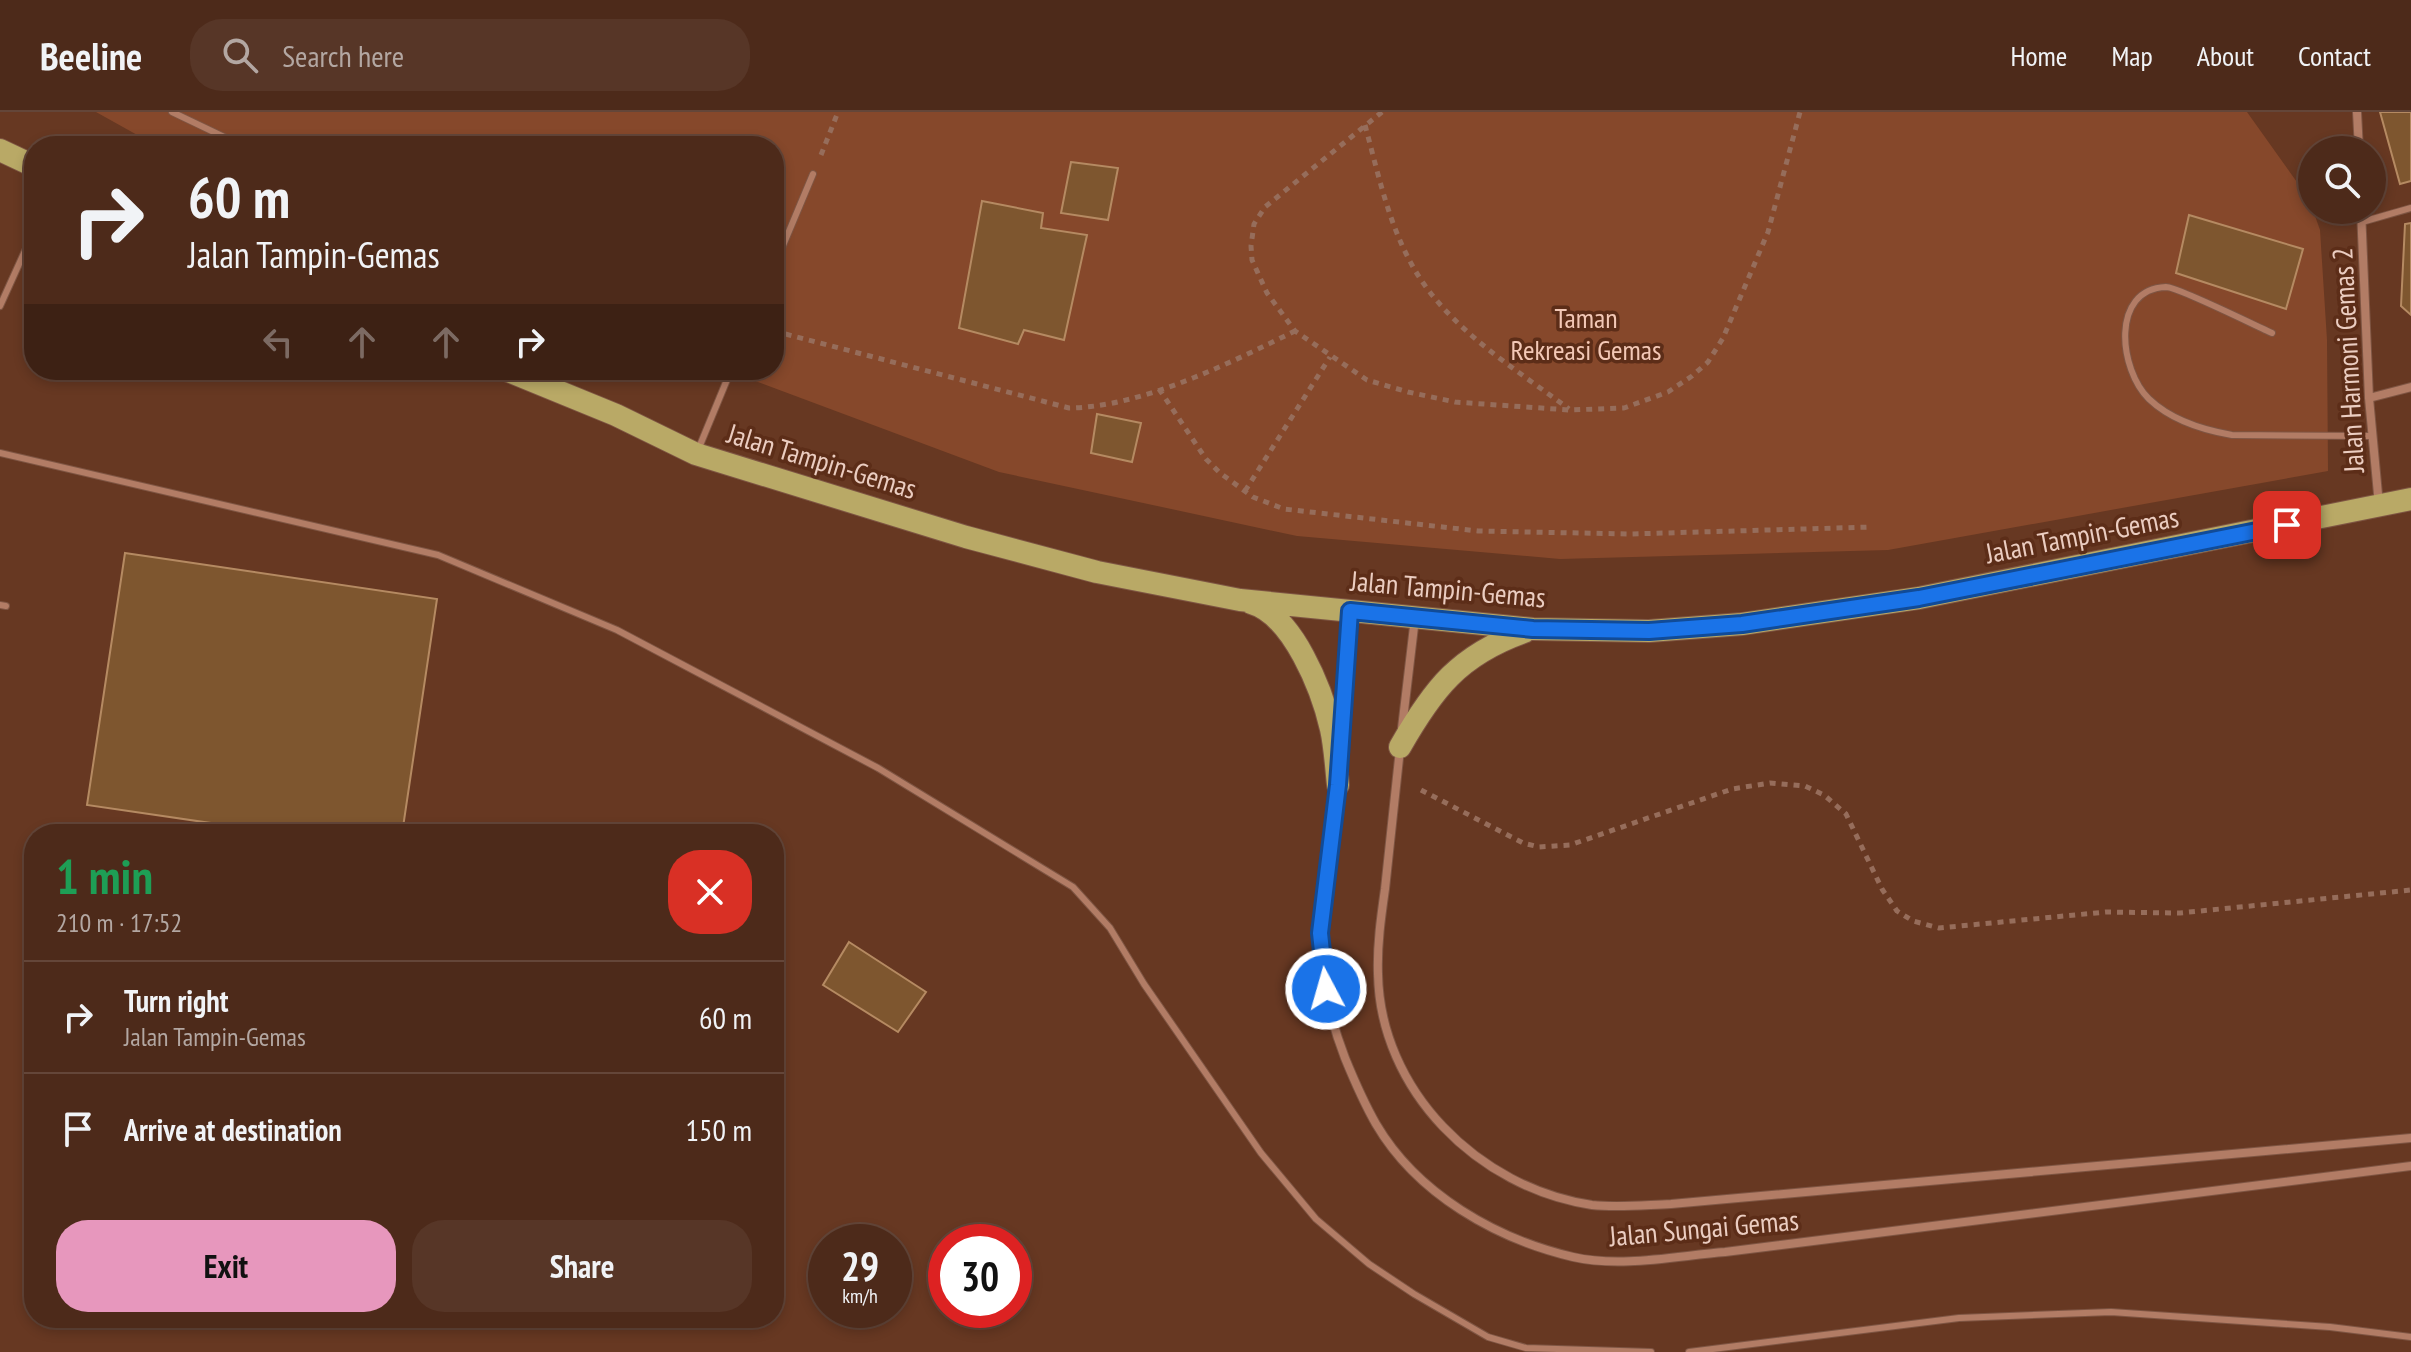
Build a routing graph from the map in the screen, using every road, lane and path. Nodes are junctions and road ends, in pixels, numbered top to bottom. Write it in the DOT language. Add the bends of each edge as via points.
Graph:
graph roads {
  1 [pos="172,112"];
  2 [pos="838,112"];
  3 [pos="1382,112"];
  4 [pos="1800,112"];
  5 [pos="2357,112"];
  6 [pos="1365,125"];
  7 [pos="222,136"];
  8 [pos="2358,136"];
  9 [pos="0,150"];
  10 [pos="24,161"];
  11 [pos="813,174"];
  12 [pos="2411,208"];
  13 [pos="2386,215"];
  14 [pos="2362,224"];
  15 [pos="784,243"];
  16 [pos="24,251"];
  17 [pos="2,295"];
  18 [pos="0,306"];
  19 [pos="1295,331"];
  20 [pos="2272,333"];
  21 [pos="784,334"];
  22 [pos="1330,357"];
  23 [pos="530,380"];
  24 [pos="727,380"];
  25 [pos="2411,387"];
  26 [pos="1159,389"];
  27 [pos="2369,398"];
  28 [pos="1569,410"];
  29 [pos="2372,436"];
  30 [pos="0,453"];
  31 [pos="696,454"];
  32 [pos="1245,491"];
  33 [pos="2411,499"];
  34 [pos="2380,506"];
  35 [pos="1872,527"];
  36 [pos="1240,600"];
  37 [pos="1350,611"];
  38 [pos="1415,618"];
  39 [pos="1533,629"];
  40 [pos="1400,747"];
  41 [pos="1397,778"];
  42 [pos="1338,785"];
  43 [pos="2411,890"];
  44 [pos="2411,1138"];
  45 [pos="2411,1166"];
  46 [pos="2411,1337"];
  47 [pos="1651,1352"];
  48 [pos="1689,1352"];
  1 -- 7 [label="lane"];
  2 -- 11 [label="path"];
  3 -- 6 [label="path"];
  4 -- 28 [label="path" via="1768,232 1708,362 1668,392 1646,401 1624,408"];
  5 -- 8 [label="street"];
  6 -- 19 [label="path" via="1265,207 1254,224 1251,246 1257,275"];
  6 -- 28 [label="path" via="1383,194 1413,267 1457,322"];
  9 -- 10 [label="highway"];
  11 -- 15 [label="lane"];
  12 -- 13 [label="lane"];
  14 -- 27 [label="street, Jalan Harmoni Gemas 2"];
  16 -- 17 [label="lane"];
  17 -- 18 [label="lane"];
  19 -- 22 [label="path"];
  19 -- 26 [label="path"];
  20 -- 29 [label="lane" via="2168,287 2136,301 2128,316 2125,347 2132,378 2142,391 2168,414 2200,428 2232,435"];
  21 -- 26 [label="path" via="1069,408 1106,406"];
  22 -- 28 [label="path" via="1367,380 1408,392 1455,402"];
  22 -- 32 [label="path"];
  23 -- 31 [label="highway, Jalan Tampin-Gemas"];
  24 -- 31 [label="lane"];
  25 -- 27 [label="street"];
  26 -- 32 [label="path" via="1206,459"];
  27 -- 29 [label="street, Jalan Harmoni Gemas 2"];
  29 -- 34 [label="street, Jalan Harmoni Gemas 2"];
  30 -- 47 [label="lane" via="438,555 617,630 878,768 1073,887 1110,928 1261,1153 1316,1219 1369,1264 1488,1337 1526,1348"];
  31 -- 36 [label="highway, Jalan Tampin-Gemas" via="966,537 1097,572"];
  32 -- 35 [label="path" via="1284,509 1478,531 1630,534"];
  33 -- 34 [label="highway, Jalan Tampin-Gemas"];
  34 -- 39 [label="highway, Jalan Tampin-Gemas" via="1919,598 1773,620 1649,631"];
  36 -- 37 [label="highway, Jalan Tampin-Gemas"];
  36 -- 42 [label="highway" via="1264,607 1305,660 1331,730"];
  37 -- 38 [label="highway, Jalan Tampin-Gemas"];
  37 -- 42 [label="street, Jalan Sungai Gemas"];
  38 -- 39 [label="highway, Jalan Tampin-Gemas"];
  38 -- 40 [label="street, Jalan Sungai Gemas"];
  39 -- 40 [label="highway" via="1491,644 1465,662 1440,686"];
  40 -- 41 [label="street, Jalan Sungai Gemas"];
  41 -- 43 [label="path" via="1523,843 1554,848 1732,789 1770,783 1805,786 1846,814 1897,911 1939,928 2106,912 2180,913"];
  41 -- 44 [label="street, Jalan Sungai Gemas" via="1378,949 1380,1006 1388,1034 1414,1093 1435,1122 1527,1186 1590,1205 1658,1205"];
  42 -- 45 [label="street, Jalan Sungai Gemas" via="1320,933 1333,1027 1354,1079 1377,1126 1411,1168 1452,1204 1494,1231 1530,1245 1575,1258 1617,1261 1725,1252"];
  46 -- 48 [label="lane" via="2111,1312 1959,1318"];
}
